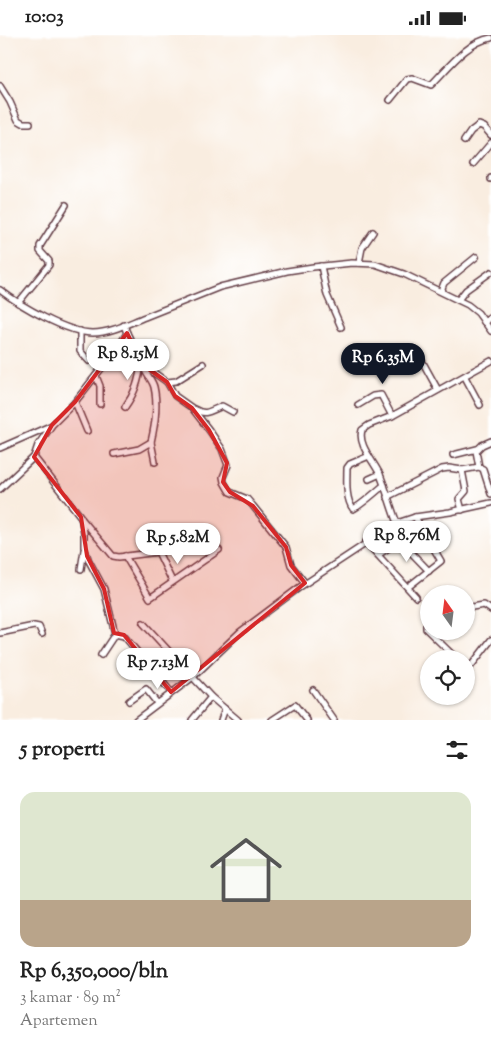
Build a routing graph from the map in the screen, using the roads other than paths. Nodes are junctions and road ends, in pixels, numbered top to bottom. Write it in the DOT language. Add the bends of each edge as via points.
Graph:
graph roads {
  1 [pos="491,38"];
  2 [pos="0,86"];
  3 [pos="390,100"];
  4 [pos="30,123"];
  5 [pos="491,135"];
  6 [pos="464,141"];
  7 [pos="491,143"];
  8 [pos="473,164"];
  9 [pos="66,205"];
  10 [pos="373,232"];
  11 [pos="476,257"];
  12 [pos="359,263"];
  13 [pos="321,266"];
  14 [pos="491,272"];
  15 [pos="0,290"];
  16 [pos="444,292"];
  17 [pos="458,300"];
  18 [pos="18,303"];
  19 [pos="491,317"];
  20 [pos="484,322"];
  21 [pos="124,325"];
  22 [pos="341,327"];
  23 [pos="80,331"];
  24 [pos="491,331"];
  25 [pos="127,333"];
  26 [pos="89,361"];
  27 [pos="422,361"];
  28 [pos="491,361"];
  29 [pos="142,363"];
  30 [pos="203,364"];
  31 [pos="96,376"];
  32 [pos="464,377"];
  33 [pos="167,382"];
  34 [pos="438,390"];
  35 [pos="75,402"];
  36 [pos="100,404"];
  37 [pos="358,405"];
  38 [pos="480,405"];
  39 [pos="125,407"];
  40 [pos="192,408"];
  41 [pos="233,412"];
  42 [pos="392,416"];
  43 [pos="52,425"];
  44 [pos="87,431"];
  45 [pos="491,441"];
  46 [pos="151,442"];
  47 [pos="0,448"];
  48 [pos="477,449"];
  49 [pos="114,454"];
  50 [pos="453,455"];
  51 [pos="369,456"];
  52 [pos="34,457"];
  53 [pos="155,462"];
  54 [pos="480,467"];
  55 [pos="462,470"];
  56 [pos="380,474"];
  57 [pos="369,479"];
  58 [pos="384,485"];
  59 [pos="0,489"];
  60 [pos="491,495"];
  61 [pos="387,497"];
  62 [pos="491,503"];
  63 [pos="462,510"];
  64 [pos="81,517"];
  65 [pos="416,517"];
  66 [pos="397,523"];
  67 [pos="421,527"];
  68 [pos="147,531"];
  69 [pos="161,537"];
  70 [pos="400,541"];
  71 [pos="366,543"];
  72 [pos="84,547"];
  73 [pos="219,550"];
  74 [pos="149,553"];
  75 [pos="158,553"];
  76 [pos="378,555"];
  77 [pos="125,556"];
  78 [pos="82,569"];
  79 [pos="429,571"];
  80 [pos="172,581"];
  81 [pos="305,583"];
  82 [pos="408,587"];
  83 [pos="416,597"];
  84 [pos="475,606"];
  85 [pos="491,610"];
  86 [pos="143,623"];
  87 [pos="0,633"];
  88 [pos="42,633"];
  89 [pos="115,634"];
  90 [pos="437,640"];
  91 [pos="491,640"];
  92 [pos="448,650"];
  93 [pos="101,655"];
  94 [pos="475,661"];
  95 [pos="192,677"];
  96 [pos="313,690"];
  97 [pos="171,693"];
  98 [pos="211,697"];
  99 [pos="129,701"];
  100 [pos="157,703"];
  101 [pos="225,709"];
  102 [pos="136,720"];
  103 [pos="192,720"];
  104 [pos="221,720"];
  105 [pos="238,720"];
  106 [pos="272,720"];
  107 [pos="307,720"];
  108 [pos="334,720"];
  1 -- 3 [label="street" via="479,41 431,85 412,77 407,79"];
  2 -- 4 [label="street" via="18,120"];
  5 -- 6 [label="street" via="480,125"];
  7 -- 8 [label="street"];
  9 -- 18 [label="street" via="40,246 49,265"];
  10 -- 12 [label="street" via="362,249"];
  11 -- 16 [label="street" via="444,283"];
  12 -- 13 [label="street"];
  12 -- 16 [label="street" via="396,271"];
  13 -- 21 [label="street" via="220,287"];
  13 -- 22 [label="street" via="327,295"];
  14 -- 17 [label="street"];
  15 -- 18 [label="street"];
  16 -- 17 [label="street"];
  17 -- 20 [label="street" via="478,313"];
  18 -- 23 [label="street"];
  19 -- 20 [label="street"];
  20 -- 24 [label="street"];
  21 -- 23 [label="street" via="96,333"];
  21 -- 25 [label="street"];
  23 -- 26 [label="street" via="80,351"];
  25 -- 29 [label="street"];
  25 -- 31 [label="street"];
  27 -- 34 [label="street"];
  28 -- 32 [label="street"];
  29 -- 33 [label="street"];
  29 -- 39 [label="street" via="137,387"];
  29 -- 46 [label="street" via="155,391 155,425"];
  30 -- 33 [label="street" via="176,381"];
  31 -- 35 [label="street"];
  31 -- 36 [label="street" via="100,386"];
  32 -- 34 [label="street"];
  32 -- 38 [label="street"];
  33 -- 40 [label="street" via="175,396"];
  34 -- 42 [label="street"];
  35 -- 43 [label="street"];
  35 -- 44 [label="street"];
  37 -- 42 [label="street" via="381,395"];
  40 -- 41 [label="street" via="204,413 222,406"];
  40 -- 81 [label="street" via="222,449 228,465 223,473 224,482 230,492 247,499 253,506 286,547 289,562"];
  42 -- 51 [label="street" via="362,430 361,437"];
  43 -- 47 [label="street"];
  43 -- 52 [label="street"];
  45 -- 48 [label="street"];
  46 -- 49 [label="street" via="139,449"];
  46 -- 53 [label="street"];
  48 -- 50 [label="street"];
  48 -- 54 [label="street"];
  51 -- 56 [label="street"];
  51 -- 58 [label="street" via="347,467 348,496 353,509"];
  52 -- 59 [label="street"];
  52 -- 64 [label="street"];
  54 -- 55 [label="street"];
  54 -- 60 [label="street"];
  55 -- 61 [label="street" via="442,469"];
  55 -- 63 [label="street" via="466,491 460,499"];
  56 -- 57 [label="street"];
  56 -- 58 [label="street"];
  58 -- 61 [label="street"];
  61 -- 66 [label="street"];
  62 -- 63 [label="street"];
  63 -- 65 [label="street"];
  64 -- 72 [label="street"];
  64 -- 77 [label="street" via="113,556"];
  65 -- 66 [label="street"];
  65 -- 67 [label="street"];
  66 -- 71 [label="street"];
  67 -- 70 [label="street"];
  67 -- 79 [label="street" via="441,561"];
  68 -- 74 [label="street"];
  69 -- 75 [label="street"];
  70 -- 76 [label="street"];
  70 -- 79 [label="street"];
  71 -- 76 [label="street"];
  71 -- 81 [label="street"];
  72 -- 78 [label="street"];
  72 -- 89 [label="street" via="104,589"];
  73 -- 80 [label="street"];
  74 -- 75 [label="street"];
  74 -- 77 [label="street"];
  75 -- 80 [label="street"];
  76 -- 82 [label="street"];
  77 -- 80 [label="street" via="150,598"];
  79 -- 82 [label="street"];
  81 -- 95 [label="street" via="240,632"];
  82 -- 83 [label="street"];
  84 -- 85 [label="street" via="484,605"];
  86 -- 95 [label="street"];
  87 -- 88 [label="street" via="34,626 39,627"];
  89 -- 93 [label="street"];
  89 -- 97 [label="street" via="124,636"];
  90 -- 92 [label="street"];
  91 -- 94 [label="street"];
  95 -- 97 [label="street"];
  95 -- 98 [label="street"];
  96 -- 108 [label="street"];
  97 -- 100 [label="street"];
  98 -- 101 [label="street"];
  98 -- 103 [label="street"];
  99 -- 100 [label="street" via="146,689"];
  100 -- 102 [label="street"];
  101 -- 104 [label="street"];
  101 -- 105 [label="street"];
  106 -- 107 [label="street" via="295,705"];
}
